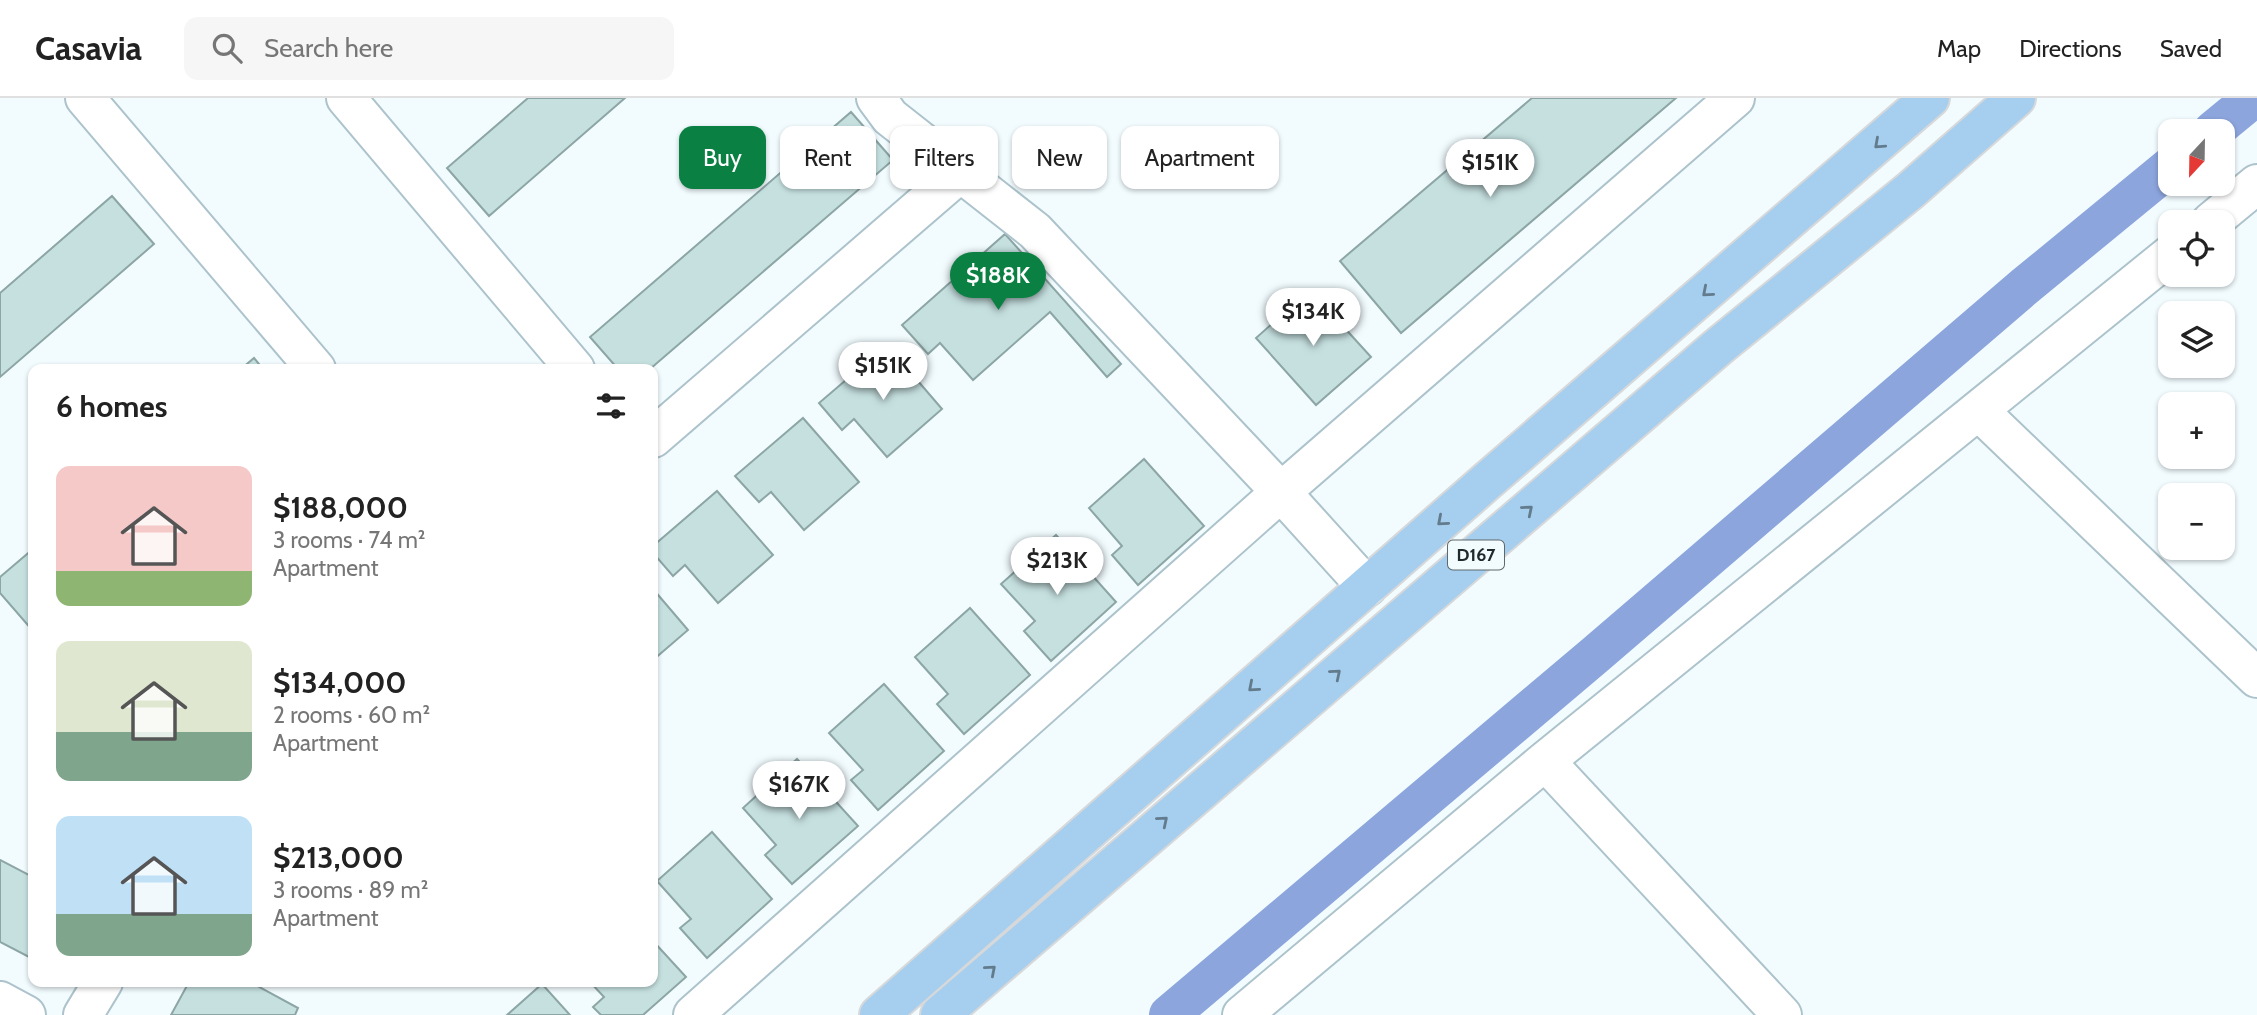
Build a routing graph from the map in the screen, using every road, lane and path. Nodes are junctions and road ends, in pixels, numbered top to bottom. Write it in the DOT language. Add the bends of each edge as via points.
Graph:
graph roads {
  1 [pos="85,98"];
  2 [pos="345,98"];
  3 [pos="876,98"];
  4 [pos="1735,98"];
  5 [pos="1930,98"];
  6 [pos="2016,98"];
  7 [pos="902,126"];
  8 [pos="2257,184"];
  9 [pos="941,189"];
  10 [pos="982,189"];
  11 [pos="2226,210"];
  12 [pos="2158,266"];
  13 [pos="312,364"];
  14 [pos="571,364"];
  15 [pos="1979,411"];
  16 [pos="658,434"];
  17 [pos="1281,492"];
  18 [pos="1367,587"];
  19 [pos="2257,678"];
  20 [pos="1545,761"];
  21 [pos="100,987"];
  22 [pos="0,1001"];
  23 [pos="26,1015"];
  24 [pos="83,1015"];
  25 [pos="693,1015"];
  26 [pos="879,1015"];
  27 [pos="940,1015"];
  28 [pos="1242,1015"];
  29 [pos="1782,1015"];
  1 -- 13 [label="street"];
  2 -- 14 [label="street"];
  3 -- 7 [label="street"];
  4 -- 17 [label="street"];
  5 -- 18 [label="main road, D167, one-way"];
  27 -- 6 [label="main road, D167, one-way" via="1718,347 1912,190"];
  8 -- 11 [label="street"];
  9 -- 16 [label="street"];
  10 -- 17 [label="street" via="1035,231"];
  12 -- 15 [label="street"];
  15 -- 19 [label="street"];
  15 -- 20 [label="street"];
  17 -- 18 [label="street"];
  17 -- 25 [label="street"];
  18 -- 26 [label="main road, D167, one-way"];
  20 -- 28 [label="street"];
  20 -- 29 [label="street"];
  21 -- 24 [label="street"];
  22 -- 23 [label="street"];
}
